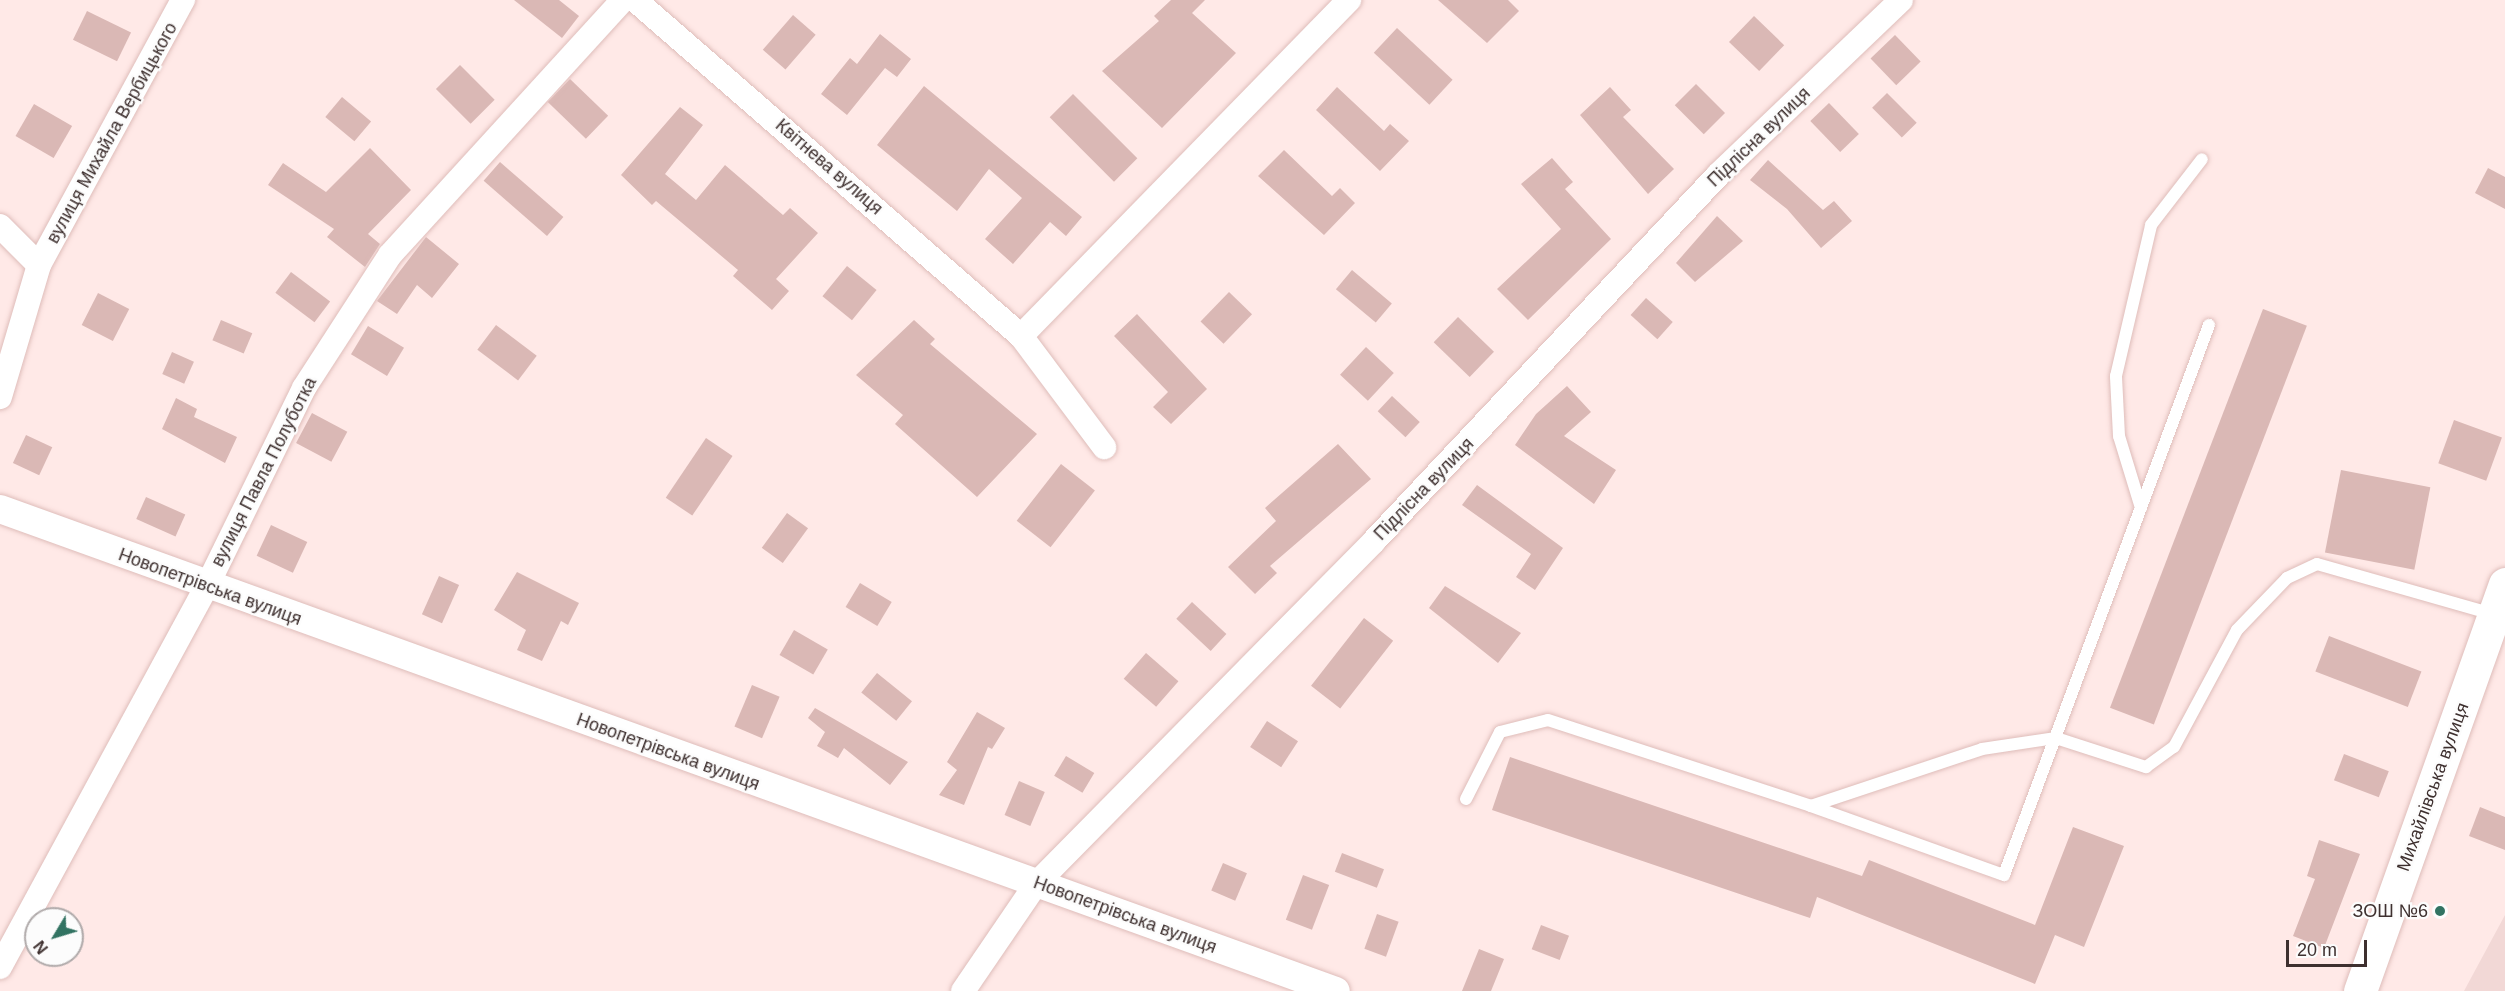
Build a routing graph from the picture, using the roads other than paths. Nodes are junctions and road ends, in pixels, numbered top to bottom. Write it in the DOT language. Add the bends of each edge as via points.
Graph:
graph roads {
  1 [pos="183,0"];
  2 [pos="623,0"];
  3 [pos="635,0"];
  4 [pos="1349,0"];
  5 [pos="1901,0"];
  6 [pos="2202,159"];
  7 [pos="0,226"];
  8 [pos="39,265"];
  9 [pos="2209,325"];
  10 [pos="1021,336"];
  11 [pos="0,397"];
  12 [pos="1104,447"];
  13 [pos="2141,508"];
  14 [pos="0,510"];
  15 [pos="2505,584"];
  16 [pos="207,586"];
  17 [pos="2494,614"];
  18 [pos="2056,738"];
  19 [pos="1466,799"];
  20 [pos="1811,806"];
  21 [pos="1036,884"];
  22 [pos="0,967"];
  23 [pos="963,991"];
  24 [pos="1336,991"];
  25 [pos="2360,991"];
  1 -- 8 [label="street, вулиця Михайла Вербицького"];
  2 -- 16 [label="street, вулиця Павла Полуботка" via="390,255 304,388"];
  3 -- 10 [label="street, Квітнева вулиця"];
  4 -- 10 [label="street"];
  5 -- 21 [label="street, Підлісна вулиця" via="1718,175 1407,508"];
  6 -- 13 [label="lane" via="2151,225 2116,376 2119,436"];
  7 -- 8 [label="street"];
  8 -- 11 [label="street, вулиця Михайла Вербицького"];
  9 -- 13 [label="lane"];
  10 -- 12 [label="street, Квітнева вулиця"];
  13 -- 18 [label="lane"];
  14 -- 16 [label="street, Новопетрівська вулиця"];
  15 -- 17 [label="main road, Михайлівська вулиця"];
  16 -- 21 [label="street, Новопетрівська вулиця"];
  16 -- 22 [label="street, вулиця Павла Полуботка"];
  17 -- 18 [label="lane" via="2317,564 2287,578 2237,630 2175,747 2146,767"];
  17 -- 25 [label="main road, Михайлівська вулиця"];
  18 -- 20 [label="lane" via="1982,749"];
  18 -- 20 [label="lane" via="2004,875"];
  19 -- 20 [label="lane" via="1500,732 1548,720"];
  21 -- 23 [label="street, Підлісна вулиця"];
  21 -- 24 [label="street, Новопетрівська вулиця"];
}
